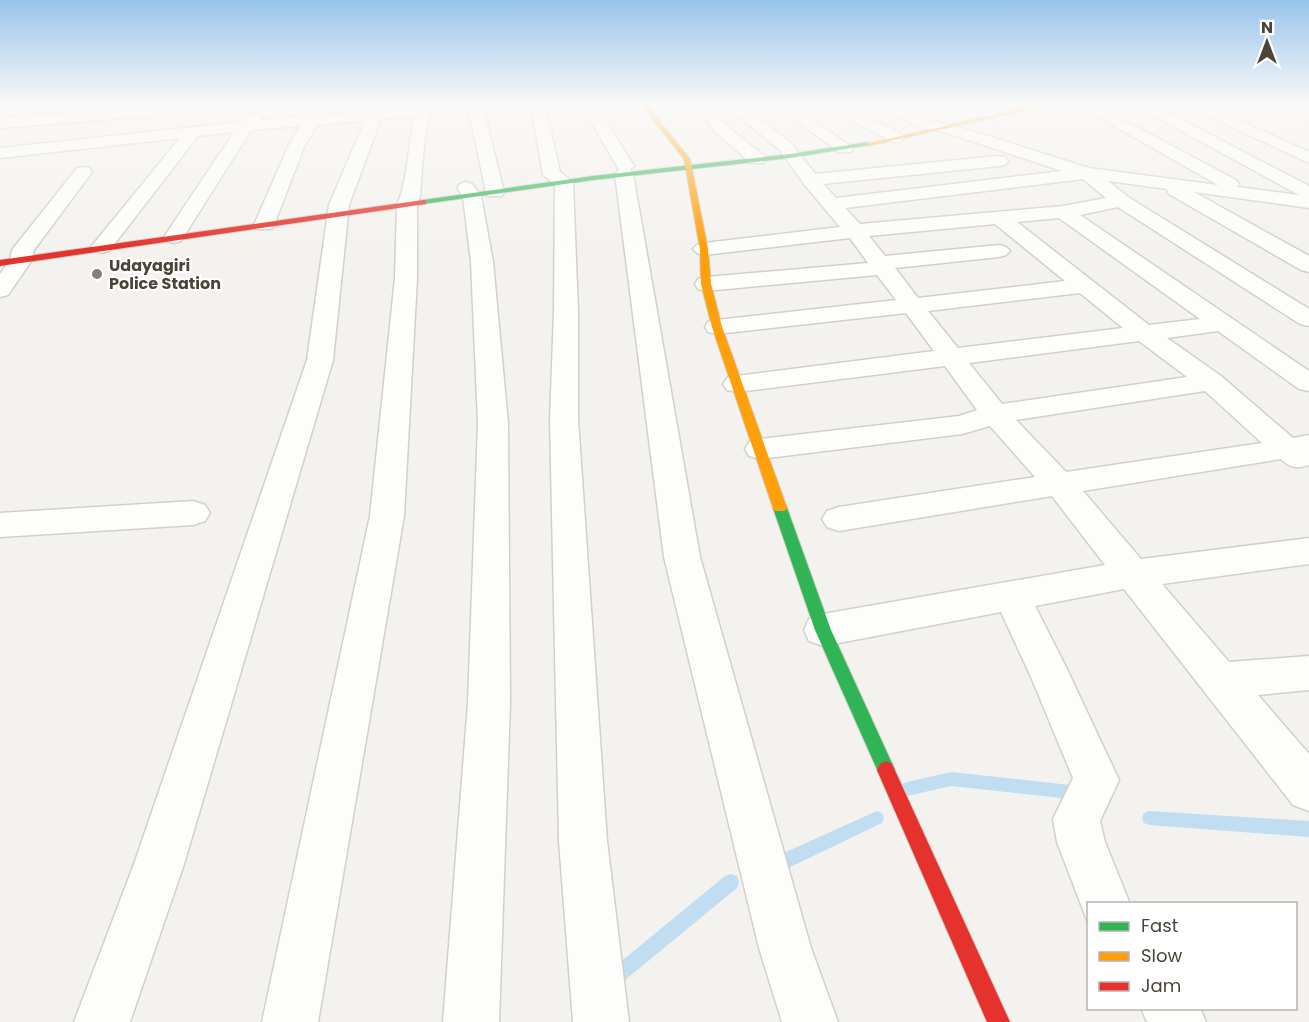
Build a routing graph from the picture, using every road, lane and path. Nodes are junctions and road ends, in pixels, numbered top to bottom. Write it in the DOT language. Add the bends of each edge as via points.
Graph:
graph roads {
  1 [pos="176,153"];
  2 [pos="231,153"];
  3 [pos="294,153"];
  4 [pos="361,153"];
  5 [pos="415,153"];
  6 [pos="478,153"];
  7 [pos="551,153"];
  8 [pos="615,153"];
  9 [pos="680,153"];
  10 [pos="749,153"];
  11 [pos="773,153"];
  12 [pos="789,153"];
  13 [pos="1024,153"];
  14 [pos="1172,153"];
  15 [pos="1232,153"];
  16 [pos="752,155"];
  17 [pos="1038,157"];
  18 [pos="688,163"];
  19 [pos="625,170"];
  20 [pos="83,172"];
  21 [pos="1087,173"];
  22 [pos="1161,177"];
  23 [pos="558,179"];
  24 [pos="810,180"];
  25 [pos="481,190"];
  26 [pos="1246,193"];
  27 [pos="1309,193"];
  28 [pos="1268,196"];
  29 [pos="409,200"];
  30 [pos="1120,201"];
  31 [pos="1309,202"];
  32 [pos="833,204"];
  33 [pos="339,210"];
  34 [pos="1063,212"];
  35 [pos="1309,215"];
  36 [pos="998,217"];
  37 [pos="265,220"];
  38 [pos="855,231"];
  39 [pos="177,232"];
  40 [pos="105,242"];
  41 [pos="704,249"];
  42 [pos="999,251"];
  43 [pos="11,256"];
  44 [pos="1309,265"];
  45 [pos="881,266"];
  46 [pos="706,284"];
  47 [pos="1086,286"];
  48 [pos="0,290"];
  49 [pos="913,307"];
  50 [pos="1309,319"];
  51 [pos="1224,323"];
  52 [pos="717,327"];
  53 [pos="1143,332"];
  54 [pos="954,357"];
  55 [pos="1212,382"];
  56 [pos="1309,383"];
  57 [pos="737,384"];
  58 [pos="995,414"];
  59 [pos="760,448"];
  60 [pos="1302,453"];
  61 [pos="1059,484"];
  62 [pos="193,513"];
  63 [pos="839,519"];
  64 [pos="0,525"];
  65 [pos="1309,551"];
  66 [pos="1132,574"];
  67 [pos="1011,596"];
  68 [pos="823,630"];
  69 [pos="1309,673"];
  70 [pos="1222,680"];
  71 [pos="1309,789"];
  72 [pos="1105,902"];
  73 [pos="102,1022"];
  74 [pos="290,1022"];
  75 [pos="471,1022"];
  76 [pos="601,1022"];
  77 [pos="810,1022"];
  78 [pos="999,1022"];
  1 -- 40 [label="street"];
  2 -- 39 [label="street"];
  3 -- 37 [label="street"];
  4 -- 33 [label="street"];
  5 -- 29 [label="street"];
  6 -- 25 [label="street"];
  7 -- 23 [label="street"];
  8 -- 19 [label="street"];
  9 -- 18 [label="main road"];
  10 -- 16 [label="street"];
  11 -- 16 [label="main road"];
  12 -- 24 [label="street"];
  13 -- 17 [label="street"];
  14 -- 26 [label="street"];
  15 -- 27 [label="street"];
  16 -- 18 [label="main road"];
  17 -- 21 [label="street"];
  17 -- 24 [label="street"];
  18 -- 19 [label="main road"];
  18 -- 41 [label="main road"];
  19 -- 23 [label="main road"];
  19 -- 77 [label="street" via="682,557 785,948"];
  20 -- 43 [label="street"];
  21 -- 22 [label="street"];
  21 -- 30 [label="street"];
  21 -- 32 [label="street"];
  22 -- 26 [label="street"];
  22 -- 44 [label="street"];
  23 -- 25 [label="main road"];
  23 -- 76 [label="street" via="583,841"];
  24 -- 32 [label="street"];
  25 -- 29 [label="main road"];
  25 -- 75 [label="street" via="493,423 489,703"];
  26 -- 28 [label="street"];
  28 -- 31 [label="street"];
  28 -- 35 [label="street"];
  29 -- 33 [label="main road"];
  29 -- 74 [label="street" via="387,516"];
  30 -- 34 [label="street"];
  30 -- 50 [label="street"];
  32 -- 38 [label="street"];
  33 -- 37 [label="main road"];
  33 -- 73 [label="street" via="320,360 159,864"];
  34 -- 36 [label="street"];
  34 -- 51 [label="street"];
  36 -- 38 [label="street"];
  36 -- 47 [label="street"];
  37 -- 39 [label="main road"];
  38 -- 41 [label="street"];
  38 -- 45 [label="street"];
  39 -- 40 [label="main road"];
  40 -- 43 [label="main road"];
  41 -- 46 [label="main road"];
  42 -- 45 [label="street"];
  43 -- 48 [label="street"];
  45 -- 46 [label="street"];
  45 -- 49 [label="street"];
  46 -- 52 [label="main road"];
  47 -- 49 [label="street"];
  47 -- 53 [label="street"];
  49 -- 52 [label="street"];
  49 -- 54 [label="street"];
  51 -- 53 [label="street"];
  51 -- 56 [label="street"];
  52 -- 57 [label="main road"];
  53 -- 54 [label="street"];
  53 -- 55 [label="street"];
  54 -- 57 [label="street"];
  54 -- 58 [label="street"];
  55 -- 58 [label="street"];
  55 -- 60 [label="street"];
  57 -- 59 [label="main road"];
  58 -- 59 [label="street" via="962,425"];
  58 -- 61 [label="street"];
  59 -- 68 [label="main road"];
  60 -- 61 [label="street"];
  61 -- 63 [label="street"];
  61 -- 66 [label="street"];
  62 -- 64 [label="street"];
  65 -- 66 [label="street"];
  66 -- 67 [label="street"];
  66 -- 70 [label="street"];
  67 -- 68 [label="street"];
  67 -- 72 [label="street" via="1096,780 1076,819"];
  68 -- 78 [label="main road"];
  69 -- 70 [label="street"];
  70 -- 71 [label="street"];
}
